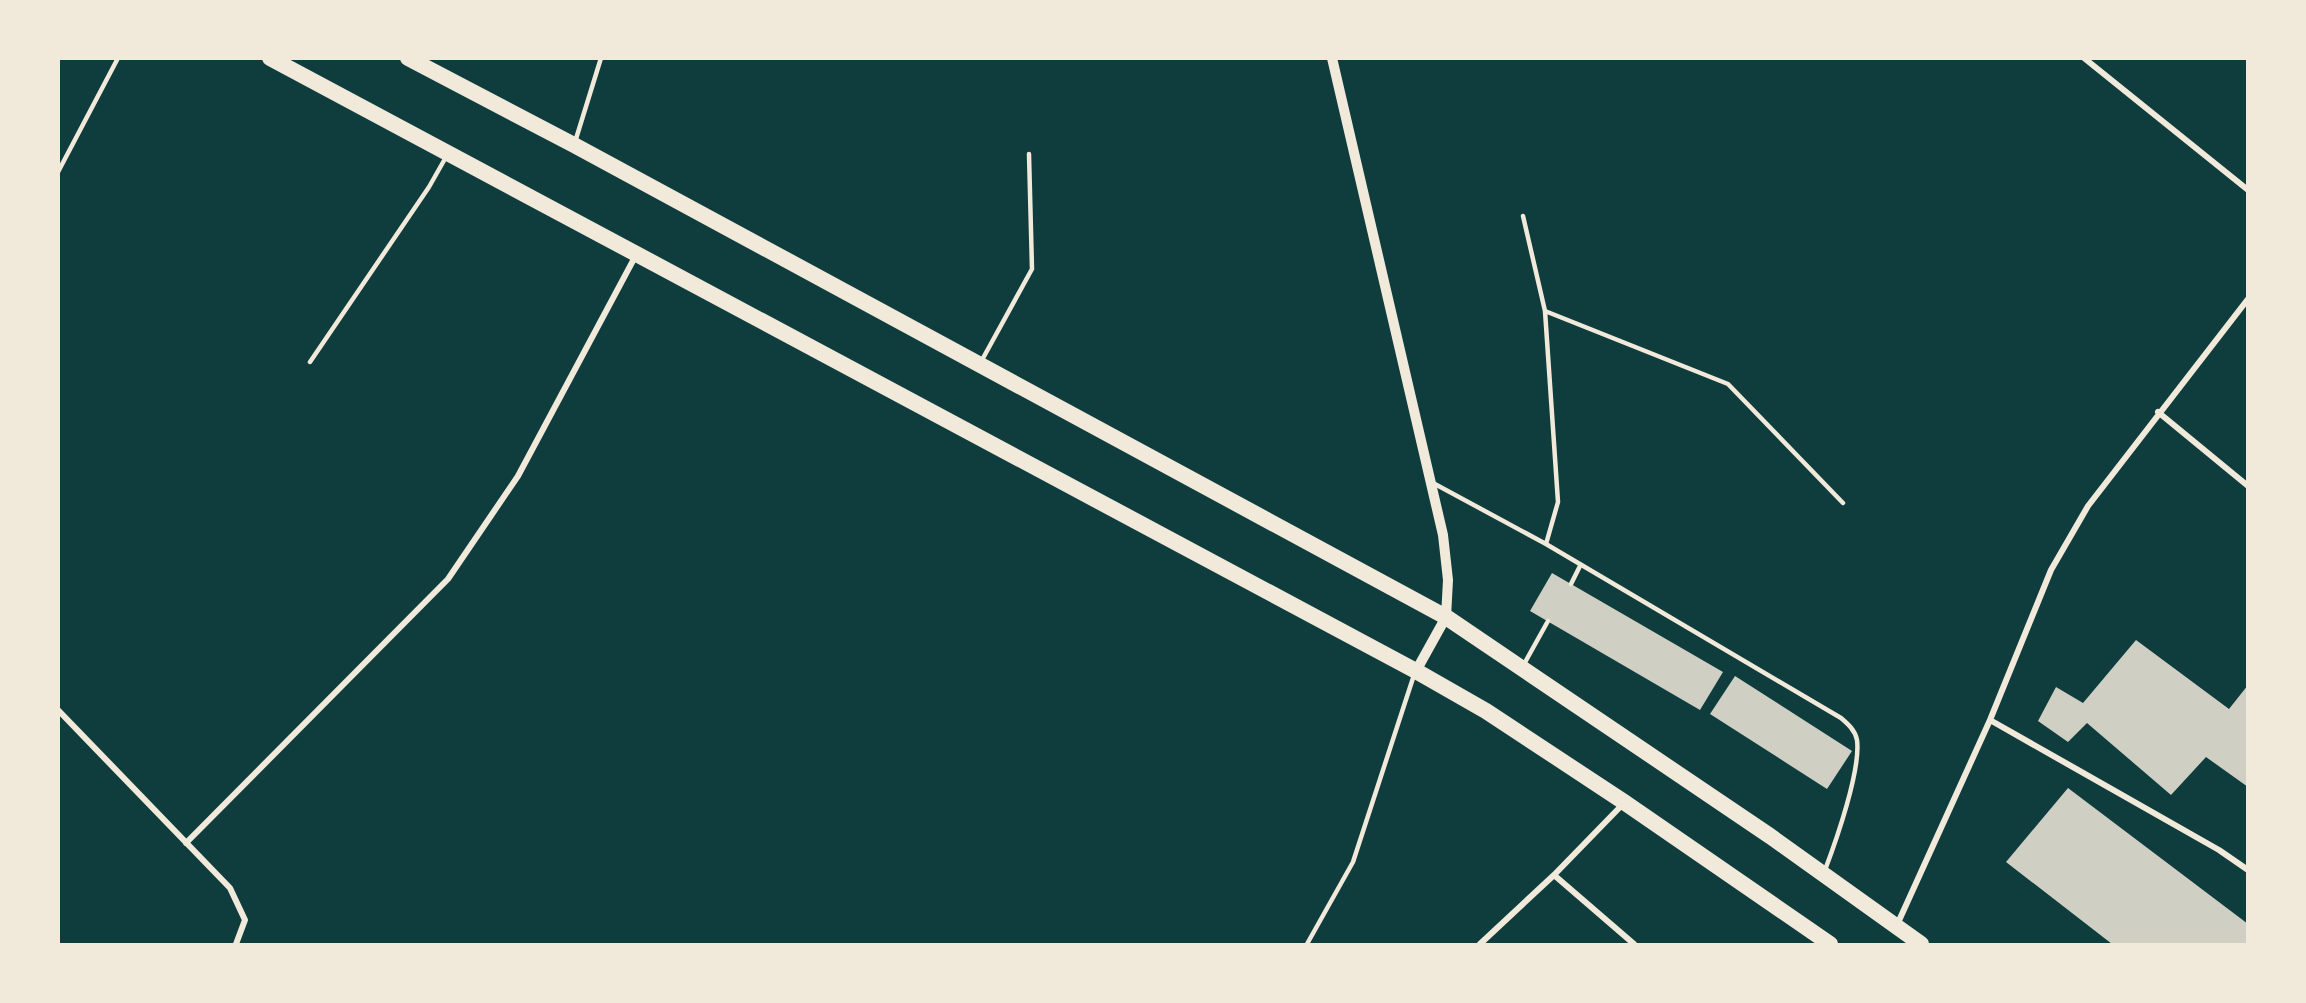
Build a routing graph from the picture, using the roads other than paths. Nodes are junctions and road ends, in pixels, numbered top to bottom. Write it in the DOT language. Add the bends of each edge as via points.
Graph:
graph roads {
  1 [pos="118,58"];
  2 [pos="270,58"];
  3 [pos="408,58"];
  4 [pos="601,58"];
  5 [pos="1332,58"];
  6 [pos="2084,58"];
  7 [pos="574,145"];
  8 [pos="448,153"];
  9 [pos="1029,154"];
  10 [pos="58,172"];
  11 [pos="2247,190"];
  12 [pos="1523,216"];
  13 [pos="637,255"];
  14 [pos="2247,298"];
  15 [pos="1545,311"];
  16 [pos="309,362"];
  17 [pos="979,365"];
  18 [pos="2158,412"];
  19 [pos="1430,482"];
  20 [pos="2247,486"];
  21 [pos="1843,503"];
  22 [pos="1546,544"];
  23 [pos="1580,566"];
  24 [pos="1570,584"];
  25 [pos="1446,617"];
  26 [pos="1548,621"];
  27 [pos="1522,668"];
  28 [pos="1416,671"];
  29 [pos="58,710"];
  30 [pos="1990,720"];
  31 [pos="1624,802"];
  32 [pos="186,843"];
  33 [pos="2247,870"];
  34 [pos="1824,873"];
  35 [pos="1554,875"];
  36 [pos="1897,926"];
  37 [pos="236,945"];
  38 [pos="1307,945"];
  39 [pos="1480,945"];
  40 [pos="1634,945"];
  41 [pos="1830,945"];
  42 [pos="1922,945"];
  1 -- 10 [label="lane"];
  2 -- 8 [label="highway"];
  3 -- 7 [label="highway"];
  4 -- 7 [label="lane"];
  5 -- 19 [label="street"];
  6 -- 11 [label="street"];
  7 -- 17 [label="highway"];
  8 -- 13 [label="highway"];
  8 -- 16 [label="lane" via="429,187"];
  9 -- 17 [label="lane" via="1032,269"];
  12 -- 15 [label="lane"];
  13 -- 28 [label="highway"];
  13 -- 32 [label="street" via="518,477 448,579"];
  14 -- 18 [label="street"];
  15 -- 21 [label="lane" via="1728,384"];
  15 -- 22 [label="lane" via="1558,502"];
  17 -- 25 [label="highway"];
  18 -- 20 [label="street"];
  18 -- 30 [label="street" via="2088,506 2051,570"];
  19 -- 22 [label="lane"];
  19 -- 25 [label="street" via="1443,535 1448,580"];
  22 -- 23 [label="lane"];
  23 -- 24 [label="lane"];
  23 -- 34 [label="lane" via="1851,727 1857,740 1853,772"];
  25 -- 27 [label="highway"];
  25 -- 28 [label="street"];
  26 -- 27 [label="lane"];
  27 -- 34 [label="highway"];
  28 -- 31 [label="highway" via="1486,711"];
  28 -- 38 [label="lane" via="1353,862"];
  29 -- 32 [label="street"];
  30 -- 33 [label="street" via="2219,850"];
  30 -- 36 [label="street"];
  31 -- 35 [label="street"];
  31 -- 41 [label="highway"];
  32 -- 37 [label="street" via="230,888 245,920"];
  34 -- 36 [label="highway"];
  35 -- 39 [label="street"];
  35 -- 40 [label="street"];
  36 -- 42 [label="highway"];
}
